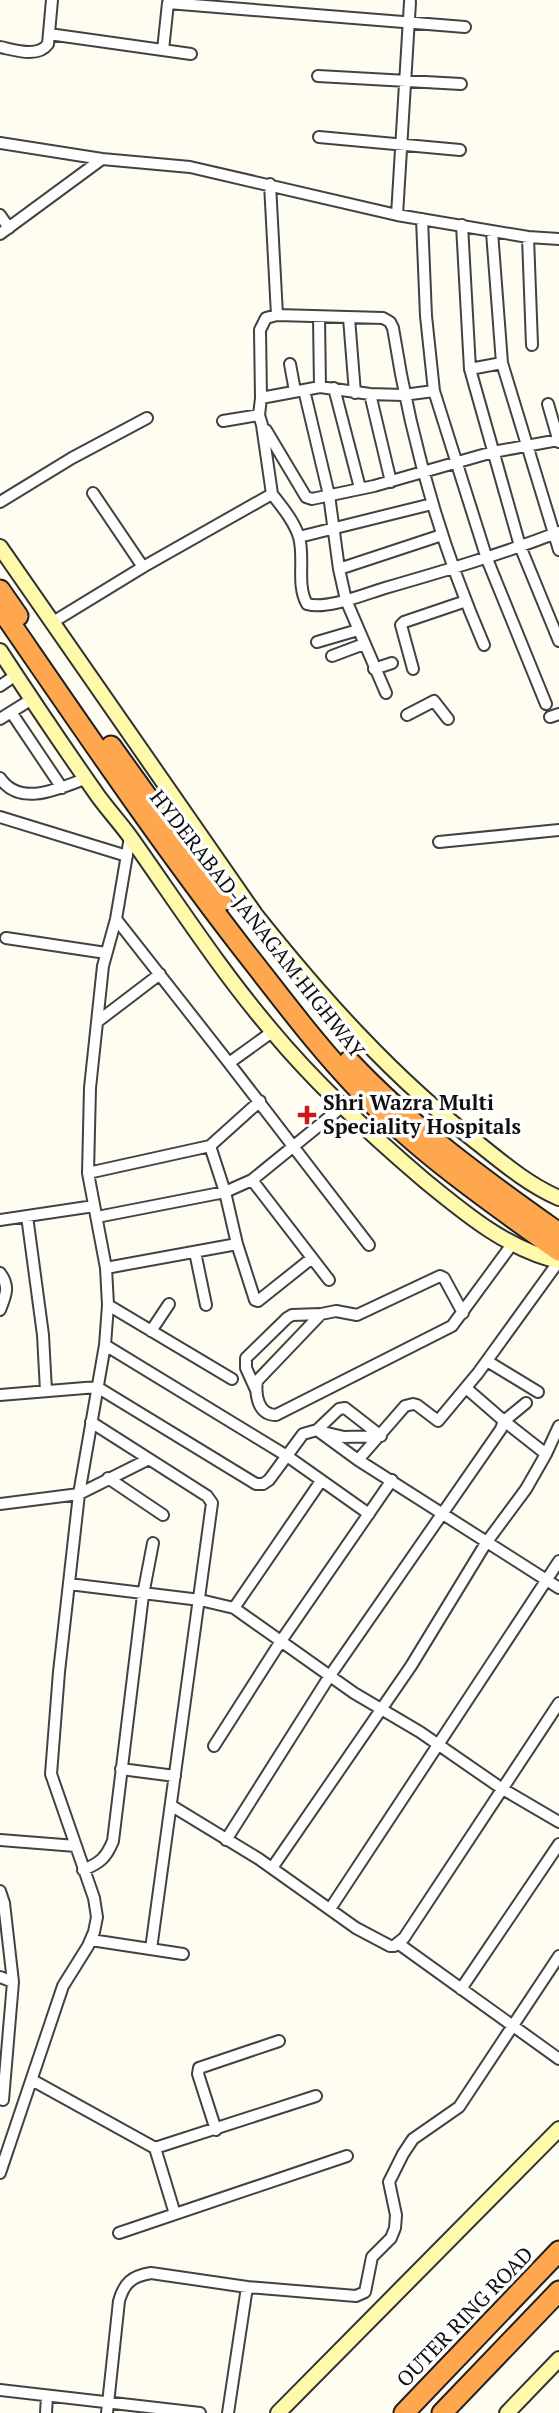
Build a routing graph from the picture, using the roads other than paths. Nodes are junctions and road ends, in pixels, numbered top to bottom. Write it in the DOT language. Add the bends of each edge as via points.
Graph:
graph roads {
  1 [pos="52,0"];
  2 [pos="244,0"];
  3 [pos="259,0"];
  4 [pos="410,2"];
  5 [pos="235,9"];
  6 [pos="270,12"];
  7 [pos="409,23"];
  8 [pos="465,27"];
  9 [pos="50,34"];
  10 [pos="0,47"];
  11 [pos="163,50"];
  12 [pos="191,54"];
  13 [pos="318,76"];
  14 [pos="405,82"];
  15 [pos="461,84"];
  16 [pos="319,137"];
  17 [pos="0,143"];
  18 [pos="401,144"];
  19 [pos="460,150"];
  20 [pos="102,159"];
  21 [pos="270,184"];
  22 [pos="0,215"];
  23 [pos="397,215"];
  24 [pos="422,219"];
  25 [pos="462,225"];
  26 [pos="5,231"];
  27 [pos="492,232"];
  28 [pos="528,237"];
  29 [pos="559,239"];
  30 [pos="277,315"];
  31 [pos="320,318"];
  32 [pos="349,318"];
  33 [pos="532,345"];
  34 [pos="502,363"];
  35 [pos="290,364"];
  36 [pos="470,369"];
  37 [pos="320,387"];
  38 [pos="334,388"];
  39 [pos="299,390"];
  40 [pos="434,391"];
  41 [pos="355,393"];
  42 [pos="370,394"];
  43 [pos="403,395"];
  44 [pos="261,398"];
  45 [pos="548,404"];
  46 [pos="147,418"];
  47 [pos="260,420"];
  48 [pos="223,421"];
  49 [pos="559,441"];
  50 [pos="527,445"];
  51 [pos="493,452"];
  52 [pos="457,463"];
  53 [pos="424,472"];
  54 [pos="391,482"];
  55 [pos="360,488"];
  56 [pos="93,493"];
  57 [pos="272,494"];
  58 [pos="329,495"];
  59 [pos="0,502"];
  60 [pos="432,504"];
  61 [pos="334,530"];
  62 [pos="556,533"];
  63 [pos="442,535"];
  64 [pos="299,537"];
  65 [pos="520,546"];
  66 [pos="0,547"];
  67 [pos="559,550"];
  68 [pos="487,559"];
  69 [pos="143,566"];
  70 [pos="339,569"];
  71 [pos="453,569"];
  72 [pos="0,590"];
  73 [pos="346,600"];
  74 [pos="466,601"];
  75 [pos="0,608"];
  76 [pos="53,622"];
  77 [pos="358,630"];
  78 [pos="559,641"];
  79 [pos="317,642"];
  80 [pos="364,644"];
  81 [pos="484,645"];
  82 [pos="0,651"];
  83 [pos="332,656"];
  84 [pos="392,663"];
  85 [pos="374,669"];
  86 [pos="413,670"];
  87 [pos="16,675"];
  88 [pos="0,686"];
  89 [pos="386,693"];
  90 [pos="32,699"];
  91 [pos="546,704"];
  92 [pos="11,712"];
  93 [pos="407,715"];
  94 [pos="0,719"];
  95 [pos="448,719"];
  96 [pos="0,778"];
  97 [pos="87,778"];
  98 [pos="62,788"];
  99 [pos="0,817"];
  100 [pos="559,830"];
  101 [pos="130,837"];
  102 [pos="439,842"];
  103 [pos="127,856"];
  104 [pos="116,919"];
  105 [pos="6,938"];
  106 [pos="106,953"];
  107 [pos="160,974"];
  108 [pos="97,1022"];
  109 [pos="272,1032"];
  110 [pos="229,1063"];
  111 [pos="260,1101"];
  112 [pos="343,1106"];
  113 [pos="210,1146"];
  114 [pos="293,1147"];
  115 [pos="88,1173"];
  116 [pos="253,1180"];
  117 [pos="225,1192"];
  118 [pos="559,1198"];
  119 [pos="96,1211"];
  120 [pos="27,1216"];
  121 [pos="0,1220"];
  122 [pos="559,1233"];
  123 [pos="513,1243"];
  124 [pos="237,1244"];
  125 [pos="369,1245"];
  126 [pos="559,1251"];
  127 [pos="195,1252"];
  128 [pos="312,1258"];
  129 [pos="559,1261"];
  130 [pos="106,1268"];
  131 [pos="0,1273"];
  132 [pos="329,1280"];
  133 [pos="169,1304"];
  134 [pos="108,1305"];
  135 [pos="206,1305"];
  136 [pos="0,1310"];
  137 [pos="463,1313"];
  138 [pos="321,1314"];
  139 [pos="151,1331"];
  140 [pos="105,1345"];
  141 [pos="487,1362"];
  142 [pos="232,1379"];
  143 [pos="97,1387"];
  144 [pos="466,1388"];
  145 [pos="256,1390"];
  146 [pos="46,1391"];
  147 [pos="538,1392"];
  148 [pos="0,1395"];
  149 [pos="526,1403"];
  150 [pos="504,1420"];
  151 [pos="91,1422"];
  152 [pos="559,1426"];
  153 [pos="317,1430"];
  154 [pos="381,1436"];
  155 [pos="546,1454"];
  156 [pos="287,1456"];
  157 [pos="149,1459"];
  158 [pos="358,1460"];
  159 [pos="108,1478"];
  160 [pos="392,1480"];
  161 [pos="321,1481"];
  162 [pos="79,1494"];
  163 [pos="0,1504"];
  164 [pos="369,1514"];
  165 [pos="442,1514"];
  166 [pos="163,1515"];
  167 [pos="153,1543"];
  168 [pos="486,1543"];
  169 [pos="559,1561"];
  170 [pos="547,1580"];
  171 [pos="69,1584"];
  172 [pos="559,1588"];
  173 [pos="143,1595"];
  174 [pos="200,1600"];
  175 [pos="234,1608"];
  176 [pos="281,1641"];
  177 [pos="329,1677"];
  178 [pos="559,1703"];
  179 [pos="381,1708"];
  180 [pos="214,1746"];
  181 [pos="439,1746"];
  182 [pos="121,1769"];
  183 [pos="175,1776"];
  184 [pos="501,1788"];
  185 [pos="172,1806"];
  186 [pos="559,1822"];
  187 [pos="0,1839"];
  188 [pos="226,1840"];
  189 [pos="559,1843"];
  190 [pos="76,1846"];
  191 [pos="272,1868"];
  192 [pos="83,1870"];
  193 [pos="0,1891"];
  194 [pos="330,1909"];
  195 [pos="91,1940"];
  196 [pos="399,1944"];
  197 [pos="151,1949"];
  198 [pos="183,1954"];
  199 [pos="559,1956"];
  200 [pos="0,1977"];
  201 [pos="12,1982"];
  202 [pos="461,1989"];
  203 [pos="513,2026"];
  204 [pos="4,2038"];
  205 [pos="279,2041"];
  206 [pos="559,2059"];
  207 [pos="3,2073"];
  208 [pos="32,2080"];
  209 [pos="316,2096"];
  210 [pos="1,2100"];
  211 [pos="24,2104"];
  212 [pos="559,2129"];
  213 [pos="216,2130"];
  214 [pos="155,2148"];
  215 [pos="347,2156"];
  216 [pos="0,2173"];
  217 [pos="175,2214"];
  218 [pos="119,2233"];
  219 [pos="559,2251"];
  220 [pos="247,2287"];
  221 [pos="559,2291"];
  222 [pos="559,2359"];
  223 [pos="0,2390"];
  224 [pos="47,2396"];
  225 [pos="410,2407"];
  226 [pos="449,2407"];
  227 [pos="107,2408"];
  228 [pos="46,2413"];
  229 [pos="200,2413"];
  230 [pos="228,2413"];
  231 [pos="278,2413"];
  232 [pos="507,2413"];
  1 -- 9 [label="street"];
  2 -- 5 [label="street"];
  3 -- 6 [label="street"];
  4 -- 7 [label="street"];
  5 -- 6 [label="street"];
  5 -- 11 [label="street" via="168,3"];
  6 -- 7 [label="street"];
  7 -- 8 [label="street"];
  7 -- 14 [label="street"];
  9 -- 10 [label="street" via="48,44 38,52"];
  9 -- 11 [label="street"];
  11 -- 12 [label="street"];
  13 -- 14 [label="street"];
  14 -- 15 [label="street"];
  14 -- 18 [label="street"];
  16 -- 18 [label="street"];
  17 -- 20 [label="street"];
  18 -- 19 [label="street"];
  18 -- 23 [label="street"];
  20 -- 21 [label="street" via="190,167"];
  20 -- 26 [label="street"];
  21 -- 23 [label="street"];
  21 -- 30 [label="street"];
  22 -- 26 [label="street"];
  23 -- 24 [label="street"];
  24 -- 25 [label="street"];
  24 -- 40 [label="street"];
  25 -- 27 [label="street"];
  25 -- 36 [label="street"];
  27 -- 28 [label="street"];
  27 -- 34 [label="street"];
  28 -- 29 [label="street"];
  28 -- 33 [label="street"];
  30 -- 31 [label="street"];
  30 -- 44 [label="street" via="266,318 260,330"];
  31 -- 32 [label="street"];
  31 -- 37 [label="street"];
  32 -- 41 [label="street"];
  32 -- 43 [label="street" via="390,322"];
  34 -- 36 [label="street"];
  34 -- 50 [label="street"];
  35 -- 39 [label="street"];
  36 -- 51 [label="street"];
  37 -- 38 [label="street"];
  37 -- 39 [label="street"];
  38 -- 41 [label="street"];
  38 -- 55 [label="street"];
  39 -- 44 [label="street"];
  39 -- 58 [label="street"];
  40 -- 43 [label="street"];
  40 -- 52 [label="street"];
  41 -- 42 [label="street"];
  42 -- 43 [label="street"];
  42 -- 54 [label="street"];
  43 -- 53 [label="street"];
  44 -- 47 [label="street"];
  45 -- 49 [label="street"];
  46 -- 59 [label="street"];
  47 -- 48 [label="street"];
  47 -- 57 [label="street"];
  47 -- 58 [label="street" via="306,497"];
  49 -- 50 [label="street"];
  50 -- 51 [label="street"];
  50 -- 62 [label="street"];
  51 -- 52 [label="street"];
  51 -- 65 [label="street"];
  52 -- 53 [label="street"];
  52 -- 68 [label="street"];
  53 -- 54 [label="street"];
  53 -- 60 [label="street"];
  54 -- 55 [label="street"];
  55 -- 58 [label="street"];
  56 -- 69 [label="street"];
  57 -- 64 [label="street"];
  57 -- 69 [label="street"];
  58 -- 61 [label="street"];
  60 -- 61 [label="street"];
  60 -- 63 [label="street"];
  61 -- 64 [label="street"];
  61 -- 70 [label="street"];
  62 -- 65 [label="street"];
  62 -- 67 [label="street"];
  63 -- 70 [label="street"];
  63 -- 71 [label="street"];
  64 -- 73 [label="street" via="307,604"];
  65 -- 68 [label="street"];
  65 -- 78 [label="street"];
  66 -- 76 [label="street"];
  68 -- 71 [label="street"];
  68 -- 91 [label="street"];
  69 -- 76 [label="street"];
  70 -- 73 [label="street"];
  71 -- 73 [label="street"];
  71 -- 74 [label="street"];
  72 -- 122 [label="highway, HYDERABAD-JANAGAM HIGHWAY" via="227,908 350,1062 440,1146"];
  73 -- 77 [label="street"];
  74 -- 81 [label="street"];
  74 -- 86 [label="street" via="401,625"];
  75 -- 126 [label="highway, HYDERABAD-JANAGAM HIGHWAY" via="177,862 331,1059 413,1143"];
  76 -- 118 [label="street" via="254,914 298,968 361,1039 439,1113 514,1172"];
  77 -- 79 [label="street"];
  77 -- 80 [label="street"];
  80 -- 83 [label="street"];
  80 -- 85 [label="street"];
  82 -- 87 [label="street"];
  84 -- 85 [label="street"];
  85 -- 89 [label="street"];
  87 -- 88 [label="street"];
  87 -- 90 [label="street"];
  90 -- 92 [label="street"];
  90 -- 97 [label="street"];
  92 -- 94 [label="street"];
  92 -- 98 [label="street"];
  93 -- 95 [label="street" via="434,701"];
  96 -- 98 [label="street" via="17,794"];
  97 -- 98 [label="street"];
  97 -- 101 [label="street"];
  99 -- 103 [label="street"];
  100 -- 102 [label="street"];
  101 -- 103 [label="street"];
  101 -- 109 [label="street"];
  103 -- 104 [label="street"];
  104 -- 106 [label="street"];
  104 -- 107 [label="street"];
  105 -- 106 [label="street"];
  106 -- 108 [label="street"];
  107 -- 108 [label="street"];
  107 -- 110 [label="street"];
  108 -- 115 [label="street"];
  109 -- 110 [label="street"];
  109 -- 112 [label="street"];
  110 -- 111 [label="street"];
  111 -- 113 [label="street"];
  111 -- 114 [label="street"];
  112 -- 114 [label="street"];
  112 -- 123 [label="street" via="438,1192"];
  113 -- 115 [label="street"];
  113 -- 117 [label="street"];
  114 -- 116 [label="street"];
  114 -- 125 [label="street"];
  115 -- 119 [label="street"];
  116 -- 117 [label="street"];
  116 -- 128 [label="street"];
  117 -- 119 [label="street"];
  117 -- 124 [label="street"];
  119 -- 120 [label="street"];
  119 -- 130 [label="street"];
  120 -- 121 [label="street"];
  120 -- 146 [label="street"];
  123 -- 129 [label="street"];
  123 -- 137 [label="street"];
  124 -- 127 [label="street"];
  124 -- 128 [label="street" via="258,1301"];
  127 -- 130 [label="street"];
  127 -- 135 [label="street"];
  128 -- 132 [label="street"];
  129 -- 141 [label="street"];
  130 -- 134 [label="street"];
  131 -- 136 [label="street" via="7,1288"];
  133 -- 139 [label="street"];
  134 -- 139 [label="street"];
  134 -- 140 [label="street"];
  137 -- 138 [label="street" via="440,1276 357,1315"];
  137 -- 145 [label="street" via="452,1326 276,1415 263,1411"];
  138 -- 145 [label="street" via="257,1381"];
  138 -- 145 [label="street" via="292,1315 246,1358"];
  139 -- 142 [label="street"];
  140 -- 143 [label="street"];
  140 -- 156 [label="street"];
  141 -- 144 [label="street"];
  141 -- 147 [label="street"];
  143 -- 146 [label="street"];
  143 -- 151 [label="street"];
  143 -- 156 [label="street" via="256,1484 267,1483"];
  144 -- 150 [label="street"];
  144 -- 154 [label="street" via="438,1421 417,1405 409,1405"];
  146 -- 148 [label="street"];
  149 -- 150 [label="street"];
  150 -- 155 [label="street"];
  150 -- 165 [label="street"];
  151 -- 157 [label="street"];
  151 -- 162 [label="street"];
  152 -- 155 [label="street"];
  153 -- 154 [label="street" via="344,1437"];
  153 -- 154 [label="street" via="345,1408"];
  153 -- 156 [label="street" via="303,1434"];
  153 -- 158 [label="street"];
  154 -- 158 [label="street"];
  155 -- 168 [label="street"];
  156 -- 161 [label="street"];
  157 -- 159 [label="street"];
  157 -- 174 [label="street" via="212,1503"];
  158 -- 160 [label="street"];
  159 -- 162 [label="street"];
  159 -- 166 [label="street"];
  160 -- 164 [label="street"];
  160 -- 165 [label="street"];
  161 -- 164 [label="street"];
  161 -- 175 [label="street"];
  162 -- 163 [label="street"];
  162 -- 171 [label="street"];
  164 -- 176 [label="street"];
  165 -- 168 [label="street"];
  165 -- 177 [label="street"];
  167 -- 173 [label="street"];
  168 -- 170 [label="street"];
  168 -- 179 [label="street"];
  169 -- 170 [label="street"];
  170 -- 172 [label="street"];
  170 -- 181 [label="street"];
  171 -- 173 [label="street"];
  171 -- 190 [label="street" via="51,1774"];
  173 -- 174 [label="street"];
  173 -- 182 [label="street"];
  174 -- 175 [label="street"];
  174 -- 183 [label="street"];
  175 -- 176 [label="street"];
  176 -- 177 [label="street"];
  176 -- 180 [label="street"];
  177 -- 179 [label="street"];
  177 -- 188 [label="street"];
  178 -- 184 [label="street"];
  179 -- 181 [label="street"];
  179 -- 191 [label="street"];
  181 -- 184 [label="street"];
  181 -- 194 [label="street"];
  182 -- 183 [label="street"];
  182 -- 192 [label="street" via="113,1841 100,1863"];
  183 -- 185 [label="street"];
  184 -- 186 [label="street"];
  184 -- 196 [label="street"];
  185 -- 188 [label="street"];
  185 -- 197 [label="street"];
  187 -- 190 [label="street"];
  188 -- 191 [label="street"];
  189 -- 202 [label="street"];
  190 -- 192 [label="street"];
  191 -- 194 [label="street"];
  192 -- 195 [label="street" via="97,1917"];
  193 -- 201 [label="street"];
  194 -- 196 [label="street" via="390,1946"];
  195 -- 197 [label="street"];
  195 -- 208 [label="street" via="63,1986"];
  196 -- 202 [label="street"];
  197 -- 198 [label="street"];
  199 -- 203 [label="street"];
  200 -- 201 [label="street"];
  201 -- 204 [label="street"];
  202 -- 203 [label="street"];
  203 -- 206 [label="street"];
  203 -- 220 [label="street" via="459,2107 413,2139 403,2154 389,2182 395,2228 372,2257 365,2292 356,2296"];
  204 -- 207 [label="street"];
  205 -- 213 [label="street" via="199,2068"];
  207 -- 210 [label="street"];
  208 -- 211 [label="street"];
  208 -- 214 [label="street"];
  209 -- 213 [label="street"];
  210 -- 211 [label="street"];
  211 -- 216 [label="street"];
  212 -- 231 [label="street"];
  213 -- 214 [label="street"];
  214 -- 217 [label="street"];
  215 -- 217 [label="street"];
  217 -- 218 [label="street"];
  219 -- 225 [label="highway, OUTER RING ROAD"];
  220 -- 227 [label="street" via="150,2273 128,2281 119,2301"];
  220 -- 230 [label="street"];
  221 -- 226 [label="highway"];
  222 -- 232 [label="street"];
  223 -- 224 [label="street"];
  224 -- 227 [label="street"];
  224 -- 228 [label="street"];
  227 -- 229 [label="street"];
}
